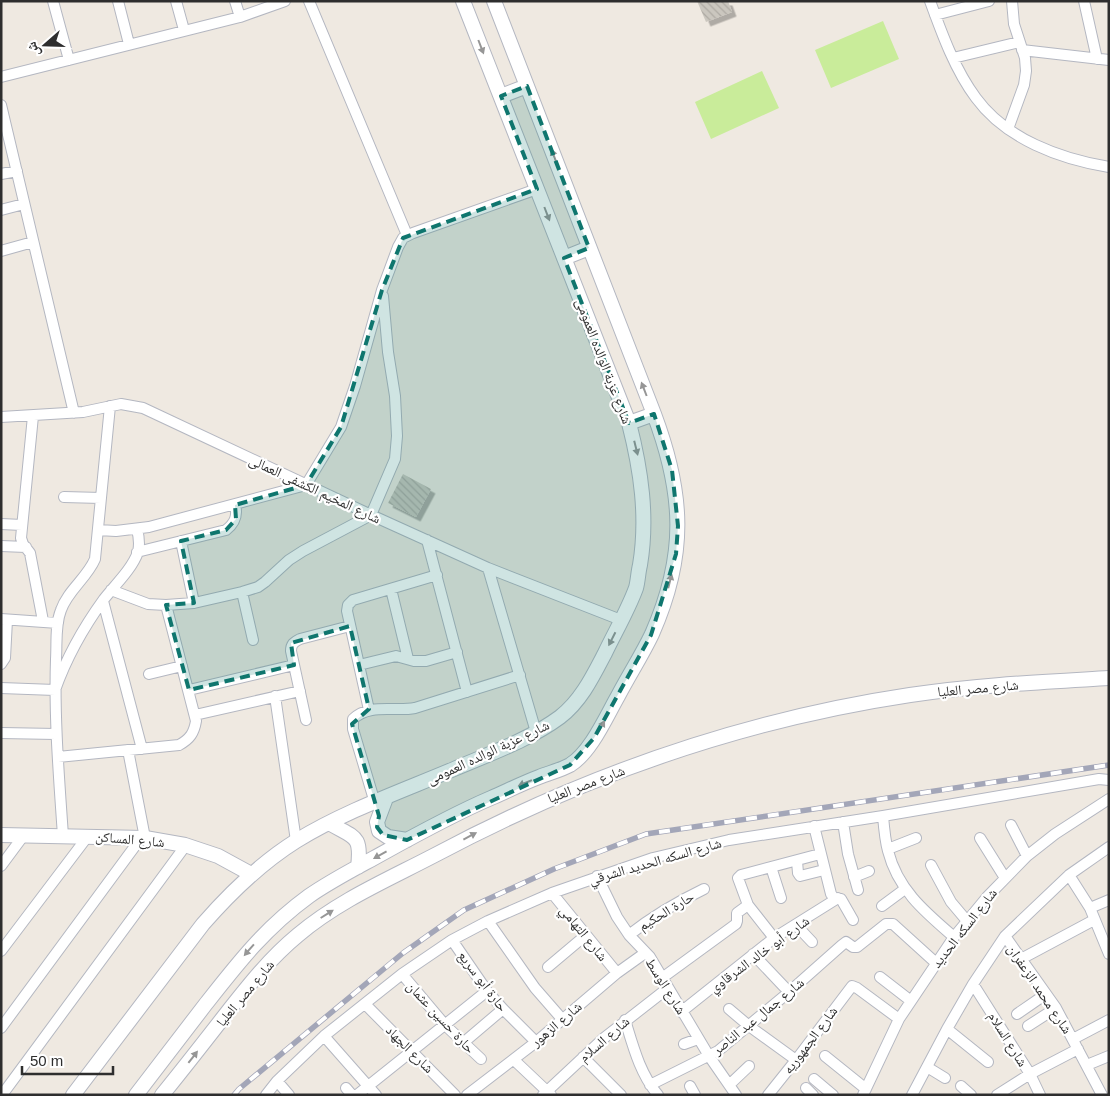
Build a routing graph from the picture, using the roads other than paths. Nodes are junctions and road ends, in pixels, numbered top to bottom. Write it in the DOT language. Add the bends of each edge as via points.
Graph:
graph roads {
  1 [pos="54,1"];
  2 [pos="118,1"];
  3 [pos="176,1"];
  4 [pos="235,1"];
  5 [pos="285,1"];
  6 [pos="309,1"];
  7 [pos="463,1"];
  8 [pos="494,1"];
  9 [pos="930,1"];
  10 [pos="989,1"];
  11 [pos="1012,1"];
  12 [pos="1084,1"];
  13 [pos="935,15"];
  14 [pos="240,17"];
  15 [pos="184,30"];
  16 [pos="129,44"];
  17 [pos="1021,46"];
  18 [pos="953,58"];
  19 [pos="1097,58"];
  20 [pos="69,60"];
  21 [pos="1109,60"];
  22 [pos="1,77"];
  23 [pos="527,86"];
  24 [pos="500,96"];
  25 [pos="1,105"];
  26 [pos="1008,129"];
  27 [pos="5,137"];
  28 [pos="1109,167"];
  29 [pos="16,171"];
  30 [pos="1,174"];
  31 [pos="537,189"];
  32 [pos="24,204"];
  33 [pos="1,210"];
  34 [pos="408,235"];
  35 [pos="33,242"];
  36 [pos="589,248"];
  37 [pos="1,251"];
  38 [pos="564,258"];
  39 [pos="382,290"];
  40 [pos="110,406"];
  41 [pos="74,413"];
  42 [pos="654,414"];
  43 [pos="2,415"];
  44 [pos="33,416"];
  45 [pos="629,423"];
  46 [pos="306,485"];
  47 [pos="64,497"];
  48 [pos="101,498"];
  49 [pos="235,505"];
  50 [pos="371,515"];
  51 [pos="1,524"];
  52 [pos="22,525"];
  53 [pos="138,529"];
  54 [pos="98,530"];
  55 [pos="427,540"];
  56 [pos="181,541"];
  57 [pos="1,546"];
  58 [pos="26,547"];
  59 [pos="138,552"];
  60 [pos="488,568"];
  61 [pos="437,575"];
  62 [pos="391,589"];
  63 [pos="111,590"];
  64 [pos="242,592"];
  65 [pos="103,601"];
  66 [pos="194,603"];
  67 [pos="166,605"];
  68 [pos="4,619"];
  69 [pos="621,620"];
  70 [pos="43,621"];
  71 [pos="58,622"];
  72 [pos="350,626"];
  73 [pos="253,640"];
  74 [pos="457,652"];
  75 [pos="408,659"];
  76 [pos="1,664"];
  77 [pos="294,665"];
  78 [pos="359,665"];
  79 [pos="182,666"];
  80 [pos="148,674"];
  81 [pos="520,675"];
  82 [pos="1109,678"];
  83 [pos="1,688"];
  84 [pos="56,690"];
  85 [pos="189,690"];
  86 [pos="300,691"];
  87 [pos="467,692"];
  88 [pos="275,696"];
  89 [pos="369,710"];
  90 [pos="195,715"];
  91 [pos="306,720"];
  92 [pos="536,732"];
  93 [pos="1,733"];
  94 [pos="56,734"];
  95 [pos="142,749"];
  96 [pos="128,750"];
  97 [pos="58,757"];
  98 [pos="570,765"];
  99 [pos="1109,780"];
  100 [pos="579,787"];
  101 [pos="380,800"];
  102 [pos="1109,800"];
  103 [pos="883,816"];
  104 [pos="843,822"];
  105 [pos="329,823"];
  106 [pos="1011,825"];
  107 [pos="814,826"];
  108 [pos="1,835"];
  109 [pos="24,835"];
  110 [pos="63,836"];
  111 [pos="88,836"];
  112 [pos="143,838"];
  113 [pos="916,838"];
  114 [pos="980,838"];
  115 [pos="407,840"];
  116 [pos="296,841"];
  117 [pos="186,846"];
  118 [pos="888,849"];
  119 [pos="1108,849"];
  120 [pos="820,854"];
  121 [pos="1027,856"];
  122 [pos="797,861"];
  123 [pos="931,865"];
  124 [pos="1,866"];
  125 [pos="358,867"];
  126 [pos="772,867"];
  127 [pos="824,870"];
  128 [pos="869,871"];
  129 [pos="251,874"];
  130 [pos="1069,875"];
  131 [pos="598,876"];
  132 [pos="854,876"];
  133 [pos="1005,878"];
  134 [pos="704,889"];
  135 [pos="905,889"];
  136 [pos="858,890"];
  137 [pos="552,893"];
  138 [pos="781,898"];
  139 [pos="838,898"];
  140 [pos="1109,900"];
  141 [pos="748,905"];
  142 [pos="882,906"];
  143 [pos="1090,908"];
  144 [pos="284,915"];
  145 [pos="853,920"];
  146 [pos="1094,920"];
  147 [pos="488,921"];
  148 [pos="967,921"];
  149 [pos="796,925"];
  150 [pos="299,934"];
  151 [pos="586,935"];
  152 [pos="629,935"];
  153 [pos="1005,936"];
  154 [pos="954,937"];
  155 [pos="774,938"];
  156 [pos="452,940"];
  157 [pos="812,942"];
  158 [pos="1,950"];
  159 [pos="645,953"];
  160 [pos="753,954"];
  161 [pos="1109,954"];
  162 [pos="1021,959"];
  163 [pos="936,963"];
  164 [pos="548,967"];
  165 [pos="616,973"];
  166 [pos="402,974"];
  167 [pos="880,977"];
  168 [pos="662,978"];
  169 [pos="973,984"];
  170 [pos="668,988"];
  171 [pos="487,991"];
  172 [pos="789,992"];
  173 [pos="1046,994"];
  174 [pos="911,1001"];
  175 [pos="365,1004"];
  176 [pos="1056,1008"];
  177 [pos="503,1009"];
  178 [pos="729,1009"];
  179 [pos="682,1012"];
  180 [pos="1016,1014"];
  181 [pos="562,1019"];
  182 [pos="899,1019"];
  183 [pos="625,1020"];
  184 [pos="1109,1020"];
  185 [pos="445,1025"];
  186 [pos="749,1026"];
  187 [pos="1028,1026"];
  188 [pos="1,1028"];
  189 [pos="947,1029"];
  190 [pos="324,1036"];
  191 [pos="698,1039"];
  192 [pos="1073,1039"];
  193 [pos="536,1042"];
  194 [pos="463,1043"];
  195 [pos="684,1044"];
  196 [pos="1078,1049"];
  197 [pos="411,1050"];
  198 [pos="709,1056"];
  199 [pos="825,1056"];
  200 [pos="1109,1056"];
  201 [pos="582,1057"];
  202 [pos="481,1059"];
  203 [pos="514,1060"];
  204 [pos="796,1060"];
  205 [pos="988,1062"];
  206 [pos="1087,1065"];
  207 [pos="749,1066"];
  208 [pos="927,1067"];
  209 [pos="1030,1074"];
  210 [pos="945,1078"];
  211 [pos="814,1079"];
  212 [pos="277,1081"];
  213 [pos="368,1085"];
  214 [pos="650,1085"];
  215 [pos="729,1085"];
  216 [pos="960,1086"];
  217 [pos="865,1092"];
  218 [pos="547,1093"];
  219 [pos="2,1095"];
  220 [pos="73,1095"];
  221 [pos="136,1095"];
  222 [pos="162,1095"];
  223 [pos="266,1095"];
  224 [pos="289,1095"];
  225 [pos="357,1095"];
  226 [pos="376,1095"];
  227 [pos="455,1095"];
  228 [pos="467,1095"];
  229 [pos="621,1095"];
  230 [pos="658,1095"];
  231 [pos="736,1095"];
  232 [pos="768,1095"];
  233 [pos="833,1095"];
  234 [pos="912,1095"];
  235 [pos="971,1095"];
  236 [pos="998,1095"];
  237 [pos="1040,1095"];
  238 [pos="1102,1095"];
  1 -- 20 [label="street"];
  2 -- 16 [label="street"];
  3 -- 15 [label="street"];
  4 -- 14 [label="street"];
  5 -- 14 [label="street"];
  6 -- 34 [label="street"];
  7 -- 24 [label="street, شارع عزبة الوالده العمومى, one-way"];
  8 -- 23 [label="street, شارع عزبة الوالده العمومى"];
  9 -- 13 [label="street"];
  10 -- 13 [label="street"];
  11 -- 17 [label="street" via="1014,24"];
  12 -- 19 [label="street"];
  13 -- 18 [label="street"];
  14 -- 15 [label="street"];
  15 -- 16 [label="street"];
  16 -- 20 [label="street"];
  17 -- 18 [label="street"];
  17 -- 19 [label="street"];
  17 -- 26 [label="street" via="1026,71 1024,85"];
  18 -- 26 [label="street" via="975,98"];
  19 -- 21 [label="street"];
  20 -- 22 [label="street"];
  23 -- 24 [label="street"];
  36 -- 23 [label="street, شارع عزبة الوالده العمومى, one-way"];
  24 -- 31 [label="street, شارع عزبة الوالده العمومى"];
  25 -- 27 [label="street"];
  26 -- 28 [label="street" via="1063,157"];
  27 -- 29 [label="street"];
  29 -- 30 [label="street"];
  29 -- 32 [label="street"];
  31 -- 34 [label="street"];
  31 -- 38 [label="street, شارع عزبة الوالده العمومى, one-way"];
  32 -- 33 [label="street"];
  32 -- 35 [label="street"];
  34 -- 39 [label="street" via="398,247"];
  35 -- 37 [label="street"];
  35 -- 41 [label="street"];
  36 -- 38 [label="street"];
  42 -- 36 [label="street, شارع عزبة الوالده العمومى, one-way"];
  38 -- 45 [label="street, شارع عزبة الوالده العمومى"];
  39 -- 46 [label="street" via="340,427"];
  39 -- 50 [label="street" via="397,436 395,459"];
  40 -- 41 [label="street, شارع المخيم الكشفى العمالى"];
  40 -- 46 [label="street, شارع المخيم الكشفى العمالى" via="143,408"];
  40 -- 48 [label="street"];
  41 -- 44 [label="street, شارع المخيم الكشفى العمالى"];
  42 -- 45 [label="street"];
  98 -- 42 [label="street, شارع عزبة الوالده العمومى, one-way" via="594,738 652,635 670,582 676,554 677,498 672,470"];
  43 -- 44 [label="street, شارع المخيم الكشفى العمالى"];
  44 -- 52 [label="street"];
  45 -- 69 [label="street, شارع عزبة الوالده العمومى, one-way" via="638,456 644,521 636,587"];
  46 -- 49 [label="street"];
  46 -- 50 [label="street, شارع المخيم الكشفى العمالى"];
  47 -- 48 [label="street"];
  48 -- 54 [label="street"];
  49 -- 53 [label="street"];
  49 -- 56 [label="street" via="236,519 226,530"];
  50 -- 55 [label="street, شارع المخيم الكشفى العمالى"];
  50 -- 64 [label="street" via="303,551 258,587"];
  51 -- 52 [label="street"];
  52 -- 58 [label="street" via="21,538"];
  53 -- 54 [label="street"];
  53 -- 59 [label="street"];
  54 -- 71 [label="street" via="95,559 90,571 67,598"];
  55 -- 60 [label="street, شارع المخيم الكشفى العمالى"];
  55 -- 61 [label="street"];
  56 -- 59 [label="street"];
  56 -- 66 [label="street"];
  57 -- 58 [label="street"];
  58 -- 70 [label="street" via="30,553"];
  59 -- 63 [label="street"];
  60 -- 69 [label="street, شارع المخيم الكشفى العمالى"];
  60 -- 81 [label="street"];
  61 -- 62 [label="street"];
  61 -- 74 [label="street"];
  62 -- 72 [label="street" via="352,600 347,611"];
  62 -- 75 [label="street"];
  63 -- 65 [label="street"];
  63 -- 67 [label="street" via="148,604"];
  64 -- 66 [label="street"];
  64 -- 73 [label="street"];
  65 -- 84 [label="street" via="73,645"];
  65 -- 95 [label="street"];
  66 -- 67 [label="street"];
  67 -- 79 [label="street"];
  68 -- 70 [label="street"];
  68 -- 76 [label="street" via="5,658"];
  69 -- 92 [label="street, شارع عزبة الوالده العمومى, one-way" via="584,690 560,717"];
  70 -- 71 [label="street"];
  71 -- 84 [label="street"];
  72 -- 77 [label="street" via="294,642 291,651"];
  72 -- 78 [label="street"];
  74 -- 75 [label="street" via="420,662"];
  74 -- 87 [label="street"];
  75 -- 78 [label="street" via="396,656"];
  77 -- 85 [label="street"];
  77 -- 86 [label="street"];
  78 -- 89 [label="street"];
  79 -- 80 [label="street"];
  79 -- 85 [label="street"];
  81 -- 87 [label="street"];
  81 -- 92 [label="street"];
  82 -- 100 [label="street, شارع مصر العليا" via="952,689 830,709 707,741"];
  83 -- 84 [label="street"];
  84 -- 94 [label="street"];
  85 -- 90 [label="street"];
  86 -- 88 [label="street"];
  86 -- 91 [label="street"];
  87 -- 89 [label="street" via="405,710"];
  88 -- 90 [label="street"];
  88 -- 116 [label="street"];
  89 -- 101 [label="street" via="357,715 352,724"];
  90 -- 95 [label="street" via="194,731 188,740 179,745"];
  92 -- 101 [label="street, شارع عزبة الوالده العمومى"];
  93 -- 94 [label="street"];
  94 -- 97 [label="street"];
  95 -- 96 [label="street"];
  96 -- 97 [label="street"];
  96 -- 112 [label="street"];
  97 -- 110 [label="street"];
  98 -- 100 [label="street"];
  98 -- 115 [label="street, شارع مصر العليا, one-way" via="487,799"];
  99 -- 103 [label="street, شارع السكه الحديد الشرقي" via="1099,779"];
  150 -- 100 [label="street, شارع مصر العليا, one-way" via="344,903 483,829"];
  101 -- 105 [label="street, شارع عزبة الوالده العمومى"];
  101 -- 115 [label="street" via="379,832"];
  102 -- 121 [label="street, شارع السكه الحديد"];
  103 -- 104 [label="street, شارع السكه الحديد الشرقي"];
  103 -- 118 [label="street"];
  104 -- 107 [label="street, شارع السكه الحديد الشرقي"];
  104 -- 132 [label="street"];
  105 -- 116 [label="street, شارع عزبة الوالده العمومى"];
  105 -- 125 [label="street" via="358,841"];
  106 -- 121 [label="street"];
  107 -- 120 [label="street"];
  107 -- 131 [label="street, شارع السكه الحديد الشرقي" via="711,844"];
  108 -- 109 [label="street, شارع المساكن"];
  109 -- 110 [label="street, شارع المساكن"];
  109 -- 124 [label="street"];
  110 -- 111 [label="street, شارع المساكن"];
  111 -- 112 [label="street, شارع المساكن"];
  111 -- 158 [label="street"];
  112 -- 117 [label="street, شارع المساكن"];
  112 -- 188 [label="street"];
  113 -- 118 [label="street"];
  114 -- 133 [label="street"];
  115 -- 125 [label="street, شارع مصر العليا, one-way"];
  116 -- 129 [label="street, شارع عزبة الوالده العمومى"];
  117 -- 129 [label="street, شارع المساكن" via="218,856"];
  117 -- 219 [label="street"];
  118 -- 135 [label="street"];
  119 -- 130 [label="street"];
  120 -- 122 [label="street"];
  120 -- 127 [label="street"];
  121 -- 133 [label="street, شارع السكه الحديد"];
  122 -- 126 [label="street"];
  122 -- 127 [label="street" via="800,876"];
  123 -- 148 [label="street" via="951,902"];
  125 -- 144 [label="street, شارع مصر العليا" via="311,894"];
  126 -- 138 [label="street"];
  126 -- 141 [label="street" via="738,878"];
  127 -- 139 [label="street" via="831,894"];
  128 -- 132 [label="street"];
  129 -- 220 [label="street, شارع عزبة الوالده العمومى" via="204,924"];
  130 -- 143 [label="street"];
  130 -- 153 [label="street"];
  131 -- 137 [label="street, شارع السكه الحديد الشرقي"];
  131 -- 152 [label="street, شارع الوسط" via="616,917"];
  132 -- 136 [label="street"];
  133 -- 148 [label="street, شارع السكه الحديد"];
  134 -- 152 [label="street, حارة الحكيم" via="677,901"];
  135 -- 142 [label="street"];
  135 -- 154 [label="street" via="919,907"];
  137 -- 147 [label="street, شارع السكه الحديد الشرقي"];
  137 -- 151 [label="street, شارع التهامي"];
  139 -- 145 [label="street"];
  139 -- 149 [label="street, شارع أبو خالد الشرقاوي"];
  140 -- 143 [label="street"];
  141 -- 155 [label="street"];
  141 -- 168 [label="street" via="737,913 736,924"];
  143 -- 146 [label="street"];
  144 -- 150 [label="street"];
  144 -- 221 [label="street, شارع مصر العليا, one-way" via="250,948"];
  146 -- 161 [label="street"];
  146 -- 162 [label="street"];
  147 -- 156 [label="street, شارع السكه الحديد الشرقي"];
  147 -- 181 [label="street" via="535,988"];
  148 -- 154 [label="street, شارع السكه الحديد"];
  149 -- 155 [label="street, شارع أبو خالد الشرقاوي"];
  149 -- 157 [label="street"];
  222 -- 150 [label="street, شارع مصر العليا, one-way" via="252,982"];
  151 -- 164 [label="street"];
  151 -- 165 [label="street, شارع التهامي"];
  152 -- 159 [label="street, شارع الوسط"];
  153 -- 162 [label="street, شارع محمد الزعفران"];
  153 -- 169 [label="street"];
  154 -- 163 [label="street, شارع السكه الحديد"];
  155 -- 160 [label="street, شارع أبو خالد الشرقاوي"];
  156 -- 166 [label="street, شارع السكه الحديد الشرقي"];
  156 -- 171 [label="street, حارة أبو سريع"];
  159 -- 165 [label="street, شارع الزهور"];
  159 -- 168 [label="street, شارع الوسط"];
  160 -- 172 [label="street"];
  160 -- 179 [label="street, شارع أبو خالد الشرقاوي"];
  162 -- 173 [label="street, شارع محمد الزعفران"];
  163 -- 172 [label="street, شارع جمال عبد الناصر" via="891,923 859,946 844,943"];
  163 -- 174 [label="street, شارع السكه الحديد"];
  165 -- 181 [label="street, شارع الزهور"];
  166 -- 175 [label="street, شارع السكه الحديد الشرقي"];
  166 -- 185 [label="street, حارة حسين عثمان"];
  167 -- 174 [label="street"];
  168 -- 170 [label="street, شارع الوسط"];
  169 -- 189 [label="street"];
  169 -- 209 [label="street, شارع السلام"];
  170 -- 179 [label="street, شارع الوسط"];
  170 -- 183 [label="street, شارع السلام"];
  171 -- 177 [label="street, حارة أبو سريع"];
  171 -- 185 [label="street"];
  172 -- 186 [label="street, شارع جمال عبد الناصر"];
  173 -- 176 [label="street, شارع محمد الزعفران"];
  173 -- 180 [label="street"];
  174 -- 182 [label="street, شارع السكه الحديد"];
  175 -- 190 [label="street, شارع السكه الحديد الشرقي"];
  175 -- 197 [label="street, شارع الجهاد"];
  176 -- 187 [label="street"];
  176 -- 192 [label="street, شارع محمد الزعفران"];
  177 -- 193 [label="street, حارة أبو سريع"];
  177 -- 194 [label="street"];
  178 -- 186 [label="street"];
  179 -- 191 [label="street, شارع الوسط"];
  181 -- 193 [label="street, شارع الزهور"];
  182 -- 204 [label="street, شارع الجمهوريه" via="852,986"];
  182 -- 217 [label="street, شارع السكه الحديد"];
  183 -- 201 [label="street, شارع السلام"];
  183 -- 214 [label="street"];
  184 -- 192 [label="street"];
  185 -- 194 [label="street, حارة حسين عثمان"];
  185 -- 197 [label="street"];
  186 -- 198 [label="street, شارع جمال عبد الناصر"];
  186 -- 204 [label="street"];
  189 -- 205 [label="street"];
  189 -- 208 [label="street"];
  190 -- 212 [label="street, شارع السكه الحديد الشرقي"];
  190 -- 213 [label="street"];
  191 -- 195 [label="street"];
  191 -- 198 [label="street, شارع الوسط"];
  192 -- 196 [label="street, شارع محمد الزعفران"];
  193 -- 203 [label="street, شارع الزهور"];
  194 -- 202 [label="street, حارة حسين عثمان"];
  196 -- 206 [label="street, شارع محمد الزعفران"];
  196 -- 209 [label="street"];
  197 -- 213 [label="street"];
  197 -- 227 [label="street, شارع الجهاد"];
  198 -- 214 [label="street, شارع جمال عبد الناصر"];
  198 -- 215 [label="street, شارع الوسط"];
  199 -- 217 [label="street"];
  200 -- 206 [label="street"];
  201 -- 218 [label="street, شارع السلام"];
  201 -- 229 [label="street"];
  203 -- 218 [label="street"];
  203 -- 228 [label="street, شارع الزهور"];
  204 -- 232 [label="street, شارع الجمهوريه"];
  206 -- 238 [label="street, شارع محمد الزعفران"];
  207 -- 215 [label="street"];
  208 -- 210 [label="street"];
  208 -- 234 [label="street"];
  209 -- 236 [label="street"];
  209 -- 237 [label="street, شارع السلام"];
  211 -- 233 [label="street"];
  212 -- 223 [label="street, شارع السكه الحديد الشرقي"];
  212 -- 224 [label="street"];
  213 -- 225 [label="street"];
  213 -- 226 [label="street"];
  214 -- 230 [label="street"];
  215 -- 231 [label="street, شارع الوسط"];
  216 -- 235 [label="street"];
}
